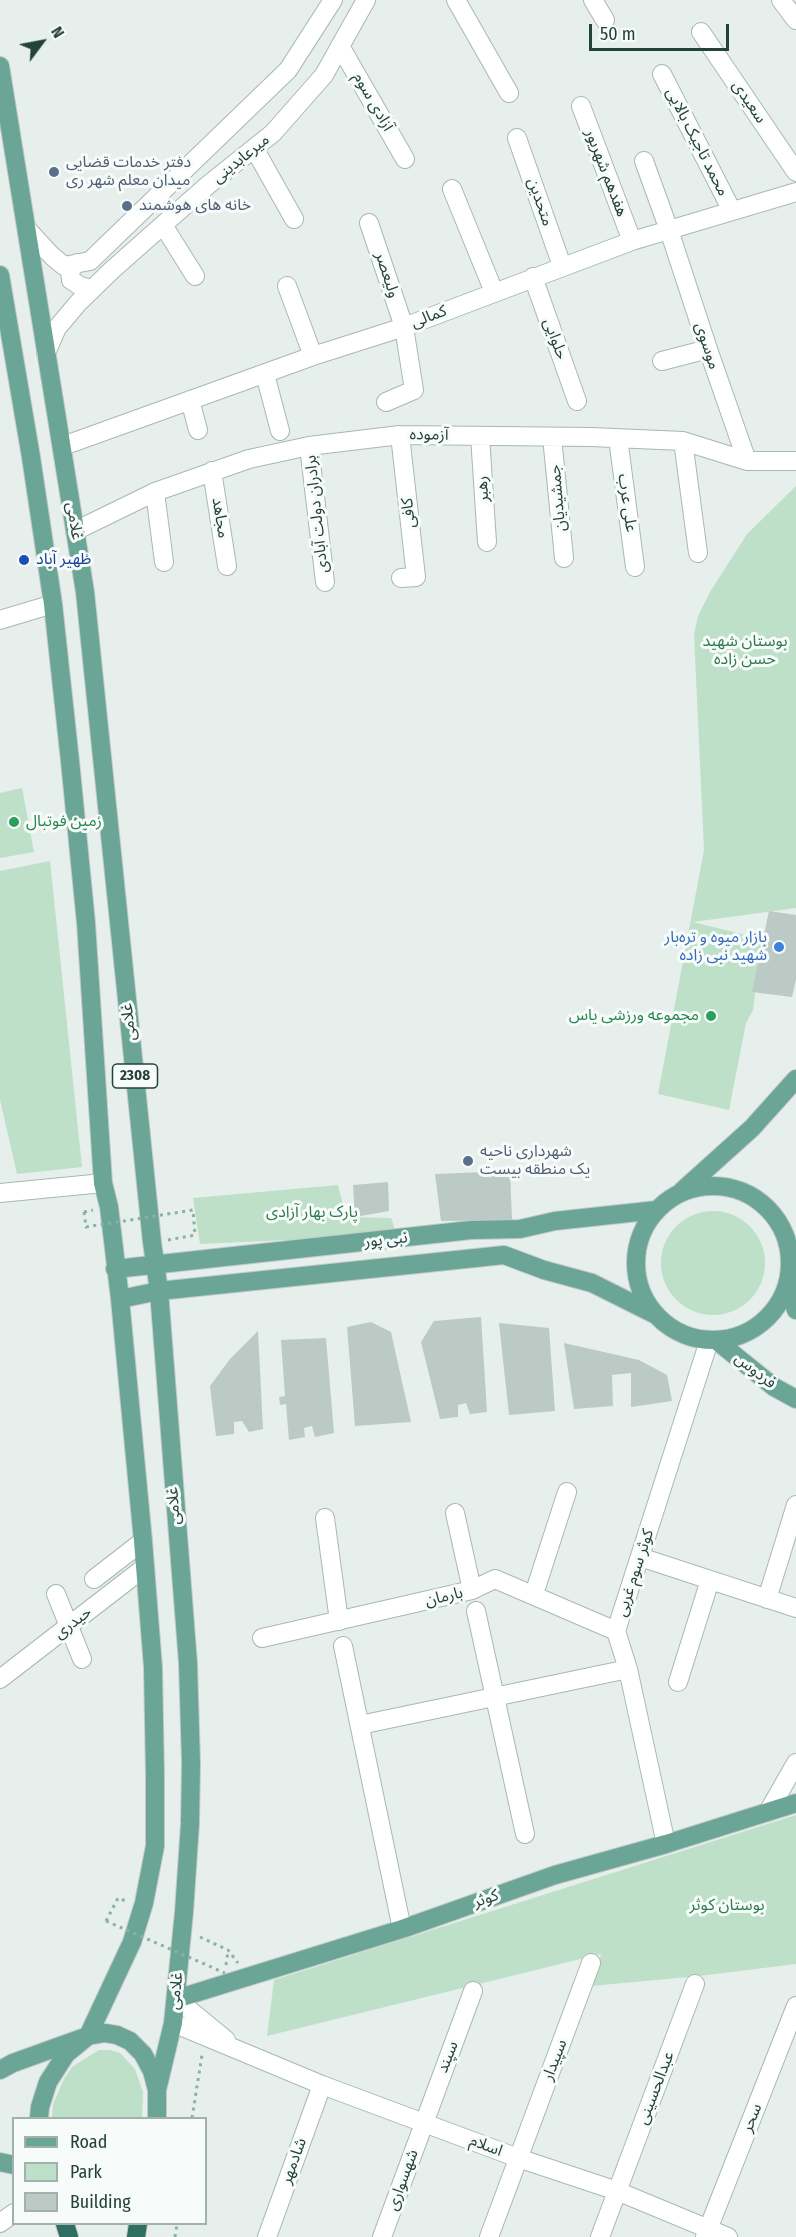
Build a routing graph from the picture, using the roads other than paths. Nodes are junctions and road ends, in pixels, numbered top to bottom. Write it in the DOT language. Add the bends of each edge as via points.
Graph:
graph roads {
  1 [pos="333,0"];
  2 [pos="366,0"];
  3 [pos="456,0"];
  4 [pos="593,0"];
  5 [pos="781,0"];
  6 [pos="605,20"];
  7 [pos="796,20"];
  8 [pos="701,32"];
  9 [pos="340,46"];
  10 [pos="0,66"];
  11 [pos="662,74"];
  12 [pos="509,93"];
  13 [pos="580,106"];
  14 [pos="517,138"];
  15 [pos="254,148"];
  16 [pos="405,159"];
  17 [pos="644,161"];
  18 [pos="796,172"];
  19 [pos="452,189"];
  20 [pos="796,192"];
  21 [pos="732,211"];
  22 [pos="294,219"];
  23 [pos="369,223"];
  24 [pos="162,225"];
  25 [pos="27,229"];
  26 [pos="669,230"];
  27 [pos="632,241"];
  28 [pos="77,263"];
  29 [pos="562,266"];
  30 [pos="195,276"];
  31 [pos="533,278"];
  32 [pos="1,284"];
  33 [pos="287,286"];
  34 [pos="92,290"];
  35 [pos="494,292"];
  36 [pos="404,327"];
  37 [pos="708,349"];
  38 [pos="46,352"];
  39 [pos="313,356"];
  40 [pos="662,361"];
  41 [pos="265,374"];
  42 [pos="190,400"];
  43 [pos="577,401"];
  44 [pos="386,402"];
  45 [pos="198,430"];
  46 [pos="280,431"];
  47 [pos="400,435"];
  48 [pos="480,436"];
  49 [pos="552,437"];
  50 [pos="618,438"];
  51 [pos="683,441"];
  52 [pos="63,446"];
  53 [pos="309,446"];
  54 [pos="747,461"];
  55 [pos="796,461"];
  56 [pos="212,471"];
  57 [pos="155,492"];
  58 [pos="75,531"];
  59 [pos="487,542"];
  60 [pos="698,553"];
  61 [pos="564,558"];
  62 [pos="164,562"];
  63 [pos="227,566"];
  64 [pos="635,567"];
  65 [pos="401,578"];
  66 [pos="325,582"];
  67 [pos="53,604"];
  68 [pos="0,620"];
  69 [pos="796,1079"];
  70 [pos="103,1183"];
  71 [pos="0,1192"];
  72 [pos="679,1193"];
  73 [pos="657,1210"];
  74 [pos="793,1256"];
  75 [pos="155,1266"];
  76 [pos="115,1269"];
  77 [pos="788,1285"];
  78 [pos="159,1291"];
  79 [pos="120,1299"];
  80 [pos="796,1310"];
  81 [pos="654,1314"];
  82 [pos="713,1341"];
  83 [pos="796,1399"];
  84 [pos="567,1492"];
  85 [pos="796,1505"];
  86 [pos="455,1513"];
  87 [pos="325,1518"];
  88 [pos="143,1540"];
  89 [pos="640,1557"];
  90 [pos="145,1568"];
  91 [pos="94,1579"];
  92 [pos="710,1580"];
  93 [pos="472,1590"];
  94 [pos="56,1594"];
  95 [pos="534,1594"];
  96 [pos="767,1599"];
  97 [pos="796,1608"];
  98 [pos="477,1611"];
  99 [pos="339,1621"];
  100 [pos="69,1626"];
  101 [pos="616,1631"];
  102 [pos="262,1638"];
  103 [pos="343,1646"];
  104 [pos="82,1659"];
  105 [pos="628,1669"];
  106 [pos="0,1679"];
  107 [pos="678,1682"];
  108 [pos="495,1697"];
  109 [pos="360,1725"];
  110 [pos="796,1763"];
  111 [pos="796,1803"];
  112 [pos="768,1812"];
  113 [pos="525,1834"];
  114 [pos="666,1844"];
  115 [pos="402,1929"];
  116 [pos="591,1963"];
  117 [pos="695,1984"];
  118 [pos="474,1991"];
  119 [pos="176,1998"];
  120 [pos="796,2006"];
  121 [pos="173,2023"];
  122 [pos="88,2036"];
  123 [pos="244,2054"];
  124 [pos="4,2066"];
  125 [pos="322,2085"];
  126 [pos="157,2090"];
  127 [pos="39,2117"];
  128 [pos="157,2117"];
  129 [pos="423,2122"];
  130 [pos="518,2158"];
  131 [pos="617,2191"];
  132 [pos="12,2214"];
  133 [pos="0,2223"];
  134 [pos="706,2233"];
  135 [pos="267,2237"];
  136 [pos="382,2237"];
  137 [pos="489,2237"];
  138 [pos="600,2237"];
  139 [pos="728,2237"];
  1 -- 28 [label="street, میرعابدینی" via="288,70 90,261"];
  2 -- 9 [label="street, میرعابدینی"];
  3 -- 12 [label="street"];
  4 -- 6 [label="street"];
  5 -- 7 [label="street"];
  8 -- 18 [label="street, سعیدی"];
  9 -- 15 [label="street, میرعابدینی" via="324,75"];
  9 -- 16 [label="street, آزادی سوم"];
  10 -- 25 [label="main road, غلامی / 2308"];
  11 -- 21 [label="street, محمد تاجیک بالایی"];
  13 -- 27 [label="street, هفدهم شهریور"];
  14 -- 29 [label="street, متحدین"];
  15 -- 22 [label="street"];
  15 -- 24 [label="street, میرعابدینی"];
  17 -- 26 [label="street, موسوی"];
  19 -- 35 [label="street"];
  20 -- 21 [label="street, کمالی"];
  21 -- 26 [label="street, کمالی"];
  23 -- 36 [label="street, ولیعصر"];
  24 -- 30 [label="street"];
  24 -- 34 [label="street, میرعابدینی"];
  25 -- 28 [label="street" via="64,266"];
  25 -- 38 [label="main road, غلامی / 2308"];
  26 -- 27 [label="street, کمالی"];
  26 -- 37 [label="street, موسوی"];
  27 -- 29 [label="street, کمالی"];
  28 -- 34 [label="street" via="70,270 70,280"];
  29 -- 31 [label="street, کمالی"];
  31 -- 35 [label="street, کمالی"];
  31 -- 43 [label="street, حلوایی"];
  32 -- 67 [label="main road, غلامی / 2308"];
  33 -- 39 [label="street"];
  34 -- 38 [label="street, میرعابدینی" via="57,328"];
  35 -- 36 [label="street, کمالی"];
  36 -- 39 [label="street, کمالی"];
  36 -- 44 [label="street, ولیعصر" via="414,390"];
  37 -- 40 [label="street"];
  37 -- 54 [label="street, موسوی"];
  38 -- 52 [label="main road, غلامی / 2308"];
  39 -- 41 [label="street, کمالی"];
  41 -- 42 [label="street, کمالی"];
  41 -- 46 [label="street"];
  42 -- 45 [label="street"];
  42 -- 52 [label="street, کمالی"];
  47 -- 48 [label="street, آزموده"];
  47 -- 53 [label="street, آزموده"];
  47 -- 65 [label="street, کافی" via="416,577"];
  48 -- 49 [label="street, آزموده"];
  48 -- 59 [label="street, رهبر"];
  49 -- 50 [label="street, آزموده"];
  49 -- 61 [label="street, جمشیدیان"];
  50 -- 51 [label="street, آزموده"];
  50 -- 64 [label="street, علی عرب"];
  51 -- 54 [label="street, آزموده"];
  51 -- 60 [label="street"];
  52 -- 58 [label="main road, غلامی / 2308"];
  53 -- 56 [label="street, آزموده"];
  53 -- 66 [label="street, برادران دولت آبادی"];
  54 -- 55 [label="street, آزموده"];
  56 -- 57 [label="street, آزموده"];
  56 -- 63 [label="street, مجاهد"];
  57 -- 58 [label="street, آزموده"];
  57 -- 62 [label="street"];
  58 -- 75 [label="main road, غلامی / 2308" via="85,592"];
  67 -- 68 [label="street"];
  67 -- 70 [label="main road, غلامی / 2308" via="86,923"];
  69 -- 72 [label="main road" via="752,1128"];
  70 -- 71 [label="street"];
  70 -- 76 [label="main road, غلامی / 2308"];
  72 -- 73 [label="main road"];
  72 -- 74 [label="main road" via="711,1186 744,1192 777,1220"];
  73 -- 75 [label="main road, نبی پور" via="555,1221 520,1229 471,1230"];
  73 -- 81 [label="main road" via="644,1228 636,1250 636,1273 642,1295"];
  74 -- 77 [label="main road"];
  75 -- 76 [label="main road, نبی پور"];
  75 -- 78 [label="main road, غلامی / 2308"];
  76 -- 79 [label="main road, غلامی / 2308"];
  77 -- 80 [label="main road"];
  77 -- 82 [label="main road" via="778,1306 761,1324 740,1336"];
  78 -- 79 [label="main road, نبی پور"];
  78 -- 81 [label="main road, نبی پور" via="504,1255 592,1283"];
  78 -- 119 [label="main road, غلامی / 2308" via="188,1674 190,1824"];
  79 -- 88 [label="main road, غلامی / 2308"];
  81 -- 82 [label="main road" via="689,1337"];
  82 -- 83 [label="main road, فردوس"];
  82 -- 89 [label="street, کوثر سوم غربی"];
  84 -- 95 [label="street"];
  85 -- 96 [label="street"];
  86 -- 93 [label="street"];
  87 -- 99 [label="street"];
  88 -- 90 [label="main road, غلامی / 2308"];
  88 -- 91 [label="street"];
  89 -- 92 [label="street"];
  89 -- 101 [label="street, کوثر سوم غربی"];
  90 -- 100 [label="street, حیدری"];
  90 -- 122 [label="main road, غلامی / 2308" via="153,1667 154,1846 144,1903 132,1941"];
  92 -- 96 [label="street"];
  92 -- 107 [label="street"];
  93 -- 95 [label="street, بارمان" via="495,1579"];
  93 -- 99 [label="street, بارمان"];
  94 -- 100 [label="street"];
  95 -- 101 [label="street, بارمان"];
  96 -- 97 [label="street"];
  98 -- 108 [label="street"];
  99 -- 102 [label="street, بارمان"];
  100 -- 104 [label="street"];
  100 -- 106 [label="street, حیدری"];
  101 -- 105 [label="street, کوثر سوم غربی"];
  103 -- 109 [label="street"];
  105 -- 108 [label="street"];
  105 -- 114 [label="street, کوثر سوم غربی"];
  108 -- 109 [label="street"];
  108 -- 113 [label="street"];
  109 -- 115 [label="street"];
  110 -- 112 [label="street"];
  111 -- 112 [label="main road, کوثر"];
  112 -- 114 [label="main road, کوثر"];
  114 -- 115 [label="main road, کوثر" via="555,1875"];
  115 -- 119 [label="main road, کوثر"];
  116 -- 130 [label="street, سپیدار"];
  117 -- 131 [label="street, عبدالحسینی"];
  118 -- 129 [label="street, سپند"];
  119 -- 121 [label="main road, غلامی / 2308"];
  119 -- 123 [label="street"];
  120 -- 134 [label="street, سحر"];
  121 -- 123 [label="street, اسلام"];
  121 -- 126 [label="main road, غلامی / 2308"];
  122 -- 124 [label="main road"];
  122 -- 126 [label="main road" via="105,2033 130,2041 143,2054"];
  122 -- 127 [label="main road" via="66,2054 48,2082"];
  123 -- 125 [label="street, اسلام"];
  125 -- 129 [label="street, اسلام"];
  125 -- 135 [label="street, شادمهر"];
  126 -- 128 [label="main road"];
  129 -- 130 [label="street, اسلام"];
  129 -- 136 [label="street, شهسواری"];
  130 -- 131 [label="street, اسلام"];
  130 -- 137 [label="street, سپیدار"];
  131 -- 134 [label="street, اسلام"];
  131 -- 138 [label="street, عبدالحسینی"];
  132 -- 133 [label="street"];
  134 -- 139 [label="street, اسلام"];
}
